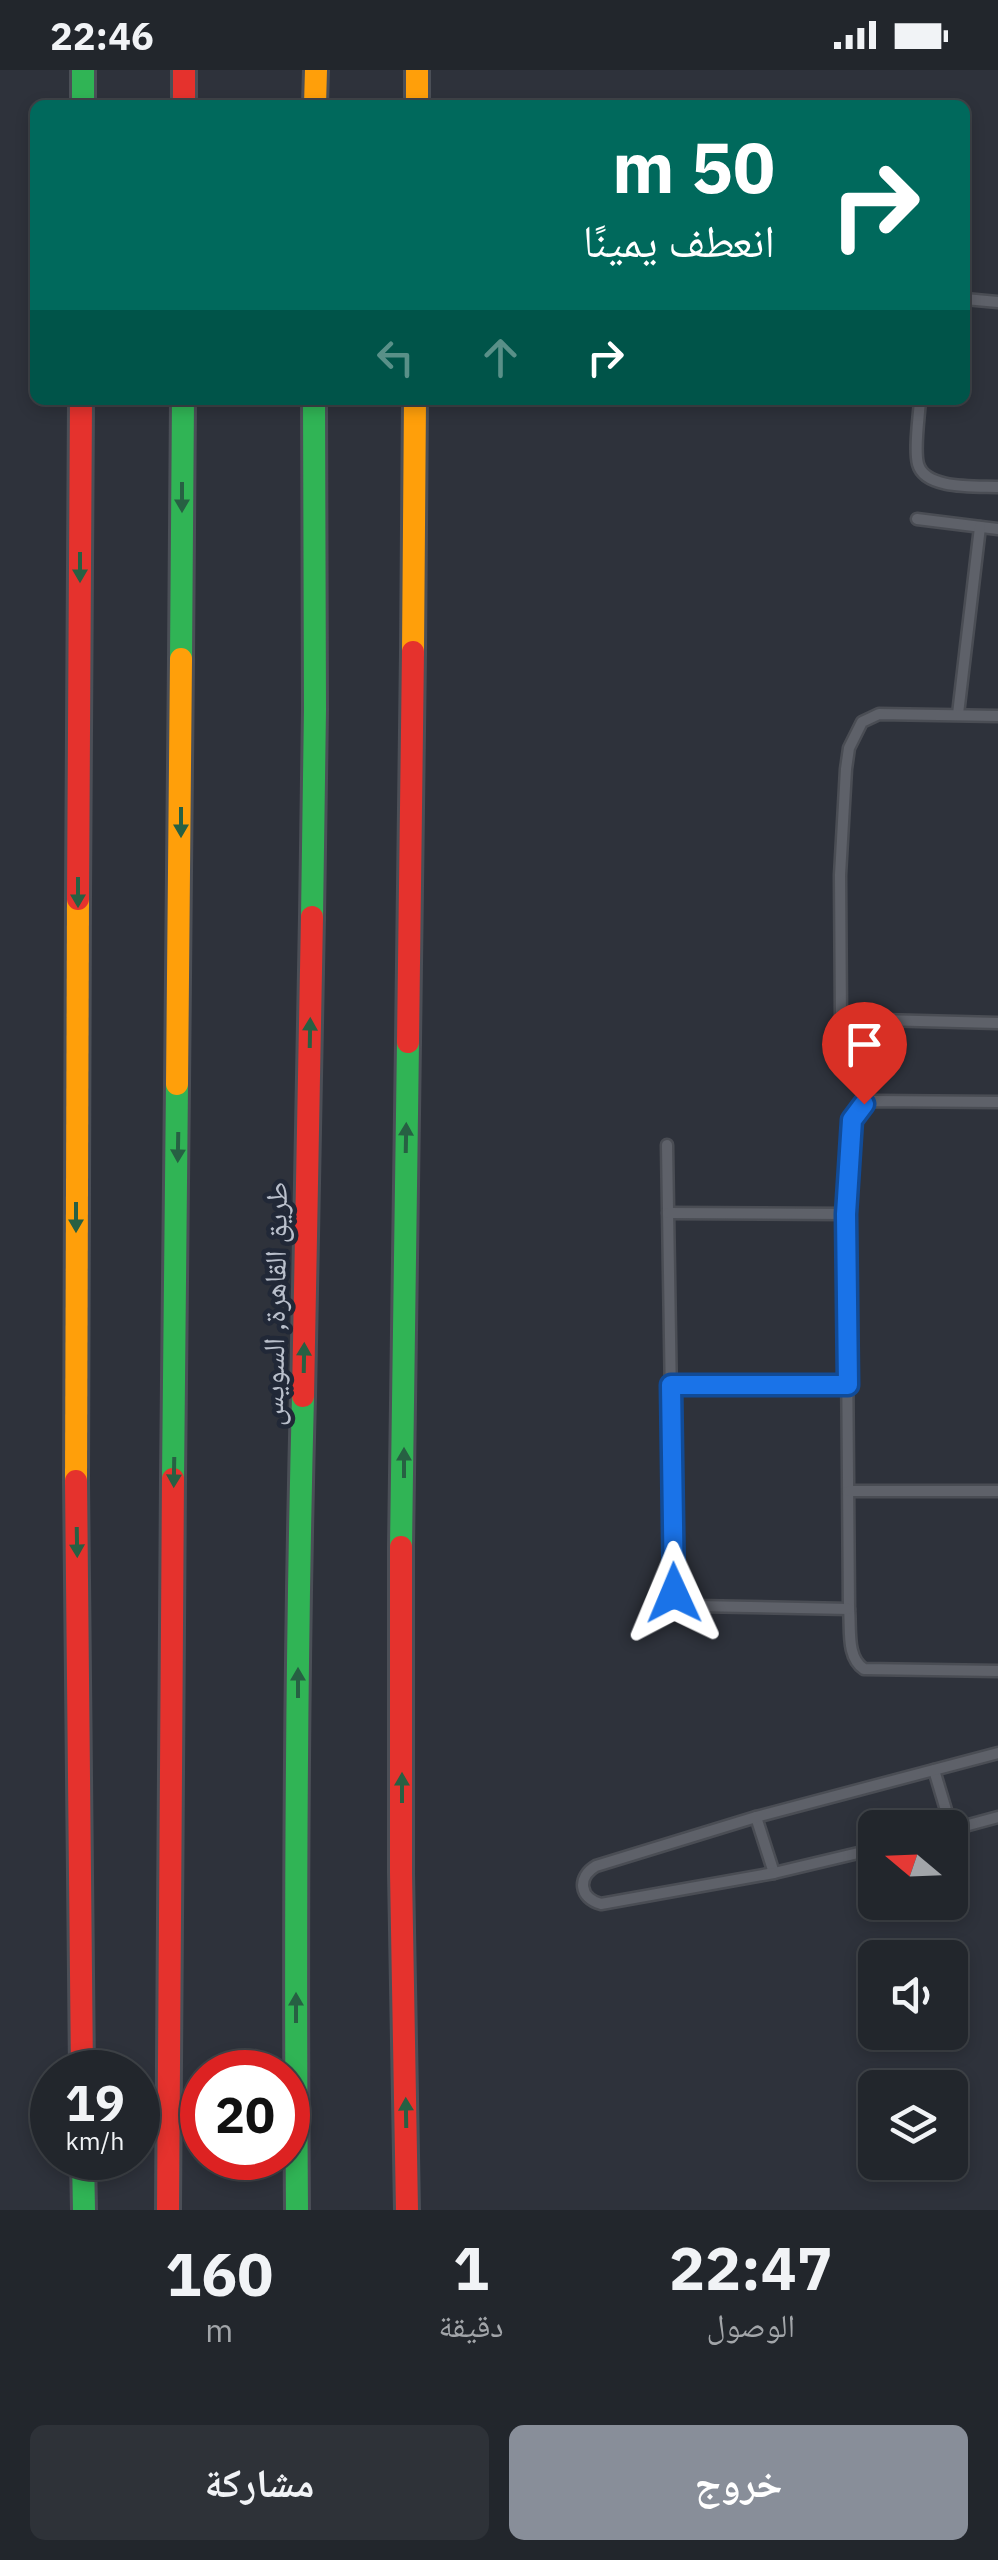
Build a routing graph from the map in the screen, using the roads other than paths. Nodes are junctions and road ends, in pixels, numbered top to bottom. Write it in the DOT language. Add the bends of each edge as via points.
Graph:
graph roads {
  1 [pos="83,70"];
  2 [pos="184,70"];
  3 [pos="316,70"];
  4 [pos="417,70"];
  5 [pos="83,100"];
  6 [pos="184,100"];
  7 [pos="315,100"];
  8 [pos="417,100"];
  9 [pos="970,299"];
  10 [pos="998,302"];
  11 [pos="81,405"];
  12 [pos="182,405"];
  13 [pos="314,405"];
  14 [pos="415,405"];
  15 [pos="920,405"];
  16 [pos="998,487"];
  17 [pos="917,520"];
  18 [pos="980,527"];
  19 [pos="998,530"];
  20 [pos="958,714"];
  21 [pos="998,716"];
  22 [pos="998,1022"];
  23 [pos="998,1102"];
  24 [pos="667,1145"];
  25 [pos="668,1213"];
  26 [pos="846,1214"];
  27 [pos="671,1385"];
  28 [pos="848,1385"];
  29 [pos="849,1491"];
  30 [pos="998,1492"];
  31 [pos="850,1610"];
  32 [pos="998,1671"];
  33 [pos="998,1752"];
  34 [pos="934,1770"];
  35 [pos="945,1810"];
  36 [pos="756,1816"];
  37 [pos="998,1817"];
  38 [pos="968,1825"];
  39 [pos="858,1852"];
  40 [pos="774,1874"];
  41 [pos="82,2050"];
  42 [pos="83,2180"];
  43 [pos="84,2210"];
  44 [pos="168,2210"];
  45 [pos="297,2210"];
  46 [pos="407,2210"];
  1 -- 5 [label="highway"];
  2 -- 6 [label="highway"];
  3 -- 7 [label="highway"];
  4 -- 8 [label="highway"];
  9 -- 10 [label="lane"];
  11 -- 41 [label="highway, one-way" via="74,1368"];
  12 -- 44 [label="highway, one-way"];
  45 -- 13 [label="highway, طريق القاهرة, السويس, one-way"];
  46 -- 14 [label="highway, one-way" via="402,1853"];
  15 -- 16 [label="lane" via="917,463 925,476"];
  17 -- 18 [label="lane"];
  18 -- 19 [label="lane"];
  18 -- 20 [label="lane"];
  20 -- 21 [label="lane"];
  20 -- 22 [label="lane" via="879,714 862,722 849,748 840,875 841,1019"];
  23 -- 26 [label="lane" via="864,1104 852,1120"];
  24 -- 25 [label="lane"];
  25 -- 26 [label="lane"];
  25 -- 27 [label="lane"];
  26 -- 28 [label="lane"];
  27 -- 28 [label="lane"];
  27 -- 31 [label="lane" via="674,1593 694,1606"];
  28 -- 29 [label="lane"];
  29 -- 30 [label="lane"];
  29 -- 31 [label="lane"];
  31 -- 32 [label="lane" via="852,1655 864,1669"];
  33 -- 34 [label="lane"];
  34 -- 35 [label="lane"];
  34 -- 36 [label="lane"];
  36 -- 40 [label="lane"];
  36 -- 40 [label="lane" via="596,1866 582,1887 601,1904"];
  37 -- 38 [label="lane"];
  39 -- 40 [label="lane"];
  42 -- 43 [label="highway"];
}
